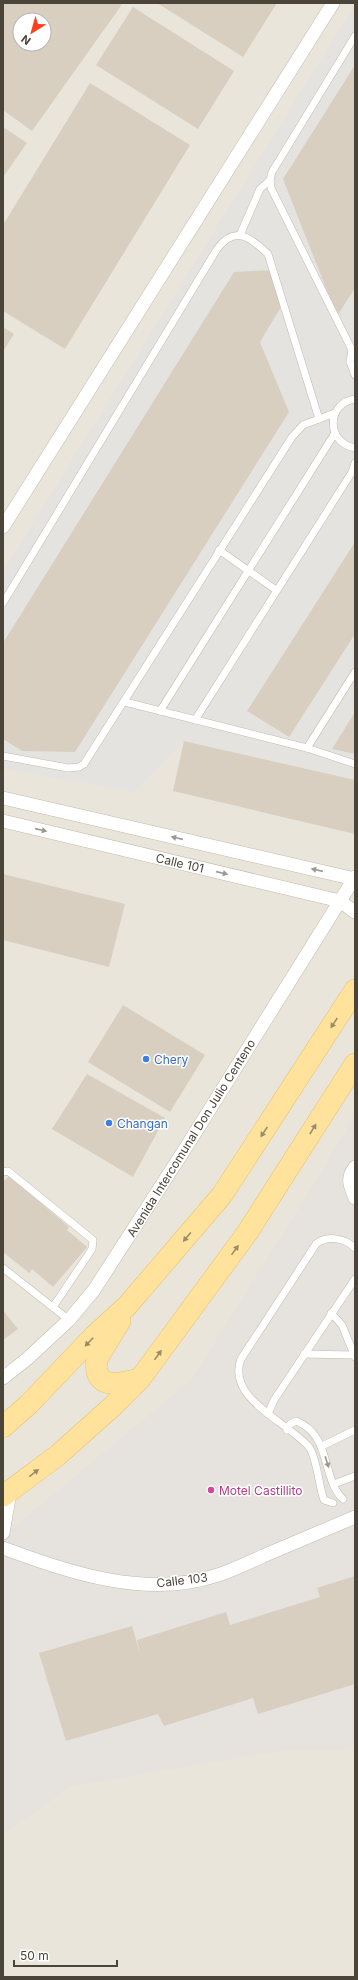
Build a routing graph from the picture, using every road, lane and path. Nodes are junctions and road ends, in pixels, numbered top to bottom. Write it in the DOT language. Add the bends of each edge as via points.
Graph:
graph roads {
  1 [pos="333,3"];
  2 [pos="355,36"];
  3 [pos="270,180"];
  4 [pos="240,235"];
  5 [pos="354,349"];
  6 [pos="355,375"];
  7 [pos="355,399"];
  8 [pos="335,413"];
  9 [pos="319,419"];
  10 [pos="335,433"];
  11 [pos="355,448"];
  12 [pos="355,463"];
  13 [pos="5,522"];
  14 [pos="219,550"];
  15 [pos="248,570"];
  16 [pos="276,590"];
  17 [pos="3,603"];
  18 [pos="355,672"];
  19 [pos="125,702"];
  20 [pos="160,711"];
  21 [pos="195,720"];
  22 [pos="307,748"];
  23 [pos="3,756"];
  24 [pos="355,764"];
  25 [pos="3,798"];
  26 [pos="3,821"];
  27 [pos="355,878"];
  28 [pos="340,901"];
  29 [pos="355,912"];
  30 [pos="355,990"];
  31 [pos="355,1064"];
  32 [pos="355,1166"];
  33 [pos="3,1172"];
  34 [pos="355,1198"];
  35 [pos="355,1248"];
  36 [pos="3,1268"];
  37 [pos="355,1278"];
  38 [pos="127,1306"];
  39 [pos="53,1307"];
  40 [pos="332,1313"];
  41 [pos="69,1320"];
  42 [pos="304,1354"];
  43 [pos="355,1356"];
  44 [pos="3,1378"];
  45 [pos="140,1379"];
  46 [pos="268,1414"];
  47 [pos="3,1427"];
  48 [pos="288,1430"];
  49 [pos="355,1430"];
  50 [pos="322,1446"];
  51 [pos="355,1476"];
  52 [pos="334,1484"];
  53 [pos="7,1494"];
  54 [pos="343,1499"];
  55 [pos="333,1504"];
  56 [pos="355,1517"];
  57 [pos="3,1533"];
  58 [pos="3,1548"];
  1 -- 13 [label="street"];
  2 -- 3 [label="lane" via="272,172"];
  3 -- 4 [label="lane" via="260,189"];
  3 -- 5 [label="lane" via="271,188"];
  4 -- 9 [label="lane" via="256,242 268,254"];
  4 -- 17 [label="lane" via="233,235 224,240 216,249"];
  5 -- 6 [label="lane" via="350,362"];
  7 -- 8 [label="lane" via="344,402"];
  8 -- 9 [label="lane"];
  8 -- 10 [label="lane"];
  9 -- 14 [label="lane" via="302,425 292,437"];
  10 -- 11 [label="lane" via="344,444"];
  10 -- 15 [label="lane"];
  12 -- 16 [label="lane" via="352,472"];
  14 -- 15 [label="lane"];
  14 -- 19 [label="lane"];
  15 -- 16 [label="lane"];
  15 -- 20 [label="lane"];
  16 -- 21 [label="lane"];
  18 -- 22 [label="lane"];
  19 -- 20 [label="lane"];
  19 -- 23 [label="lane" via="89,759 78,768"];
  20 -- 21 [label="lane"];
  21 -- 22 [label="lane"];
  22 -- 24 [label="lane"];
  27 -- 25 [label="street, Calle 101, one-way"];
  26 -- 28 [label="street, Calle 101, one-way"];
  27 -- 28 [label="street, Avenida Intercomunal Don Julio Centeno"];
  28 -- 29 [label="street, Calle 101"];
  28 -- 41 [label="street, Avenida Intercomunal Don Julio Centeno" via="94,1290"];
  30 -- 38 [label="main road, one-way" via="222,1195"];
  45 -- 31 [label="main road, one-way" via="247,1233"];
  32 -- 34 [label="street" via="349,1177"];
  33 -- 39 [label="lane" via="8,1171 93,1240 92,1249"];
  35 -- 46 [label="lane" via="348,1241 330,1238 322,1239 316,1244 241,1358 238,1368 243,1389"];
  36 -- 39 [label="lane"];
  37 -- 40 [label="lane"];
  38 -- 45 [label="main road" via="97,1359 96,1366 98,1376 113,1385"];
  38 -- 47 [label="main road, one-way"];
  39 -- 41 [label="lane"];
  40 -- 42 [label="lane"];
  40 -- 43 [label="lane" via="342,1325"];
  41 -- 44 [label="street, Avenida Intercomunal Don Julio Centeno"];
  42 -- 43 [label="lane"];
  42 -- 46 [label="lane" via="274,1400"];
  53 -- 45 [label="main road, one-way" via="58,1455"];
  46 -- 48 [label="lane"];
  48 -- 50 [label="lane" via="290,1424 296,1421 306,1425"];
  48 -- 55 [label="lane" via="309,1448 324,1500"];
  49 -- 50 [label="lane"];
  50 -- 52 [label="lane, one-way"];
  51 -- 52 [label="lane"];
  52 -- 54 [label="lane" via="335,1492"];
  53 -- 57 [label="street"];
  56 -- 58 [label="street, Calle 103" via="218,1575 184,1583 124,1583 86,1576"];
}
